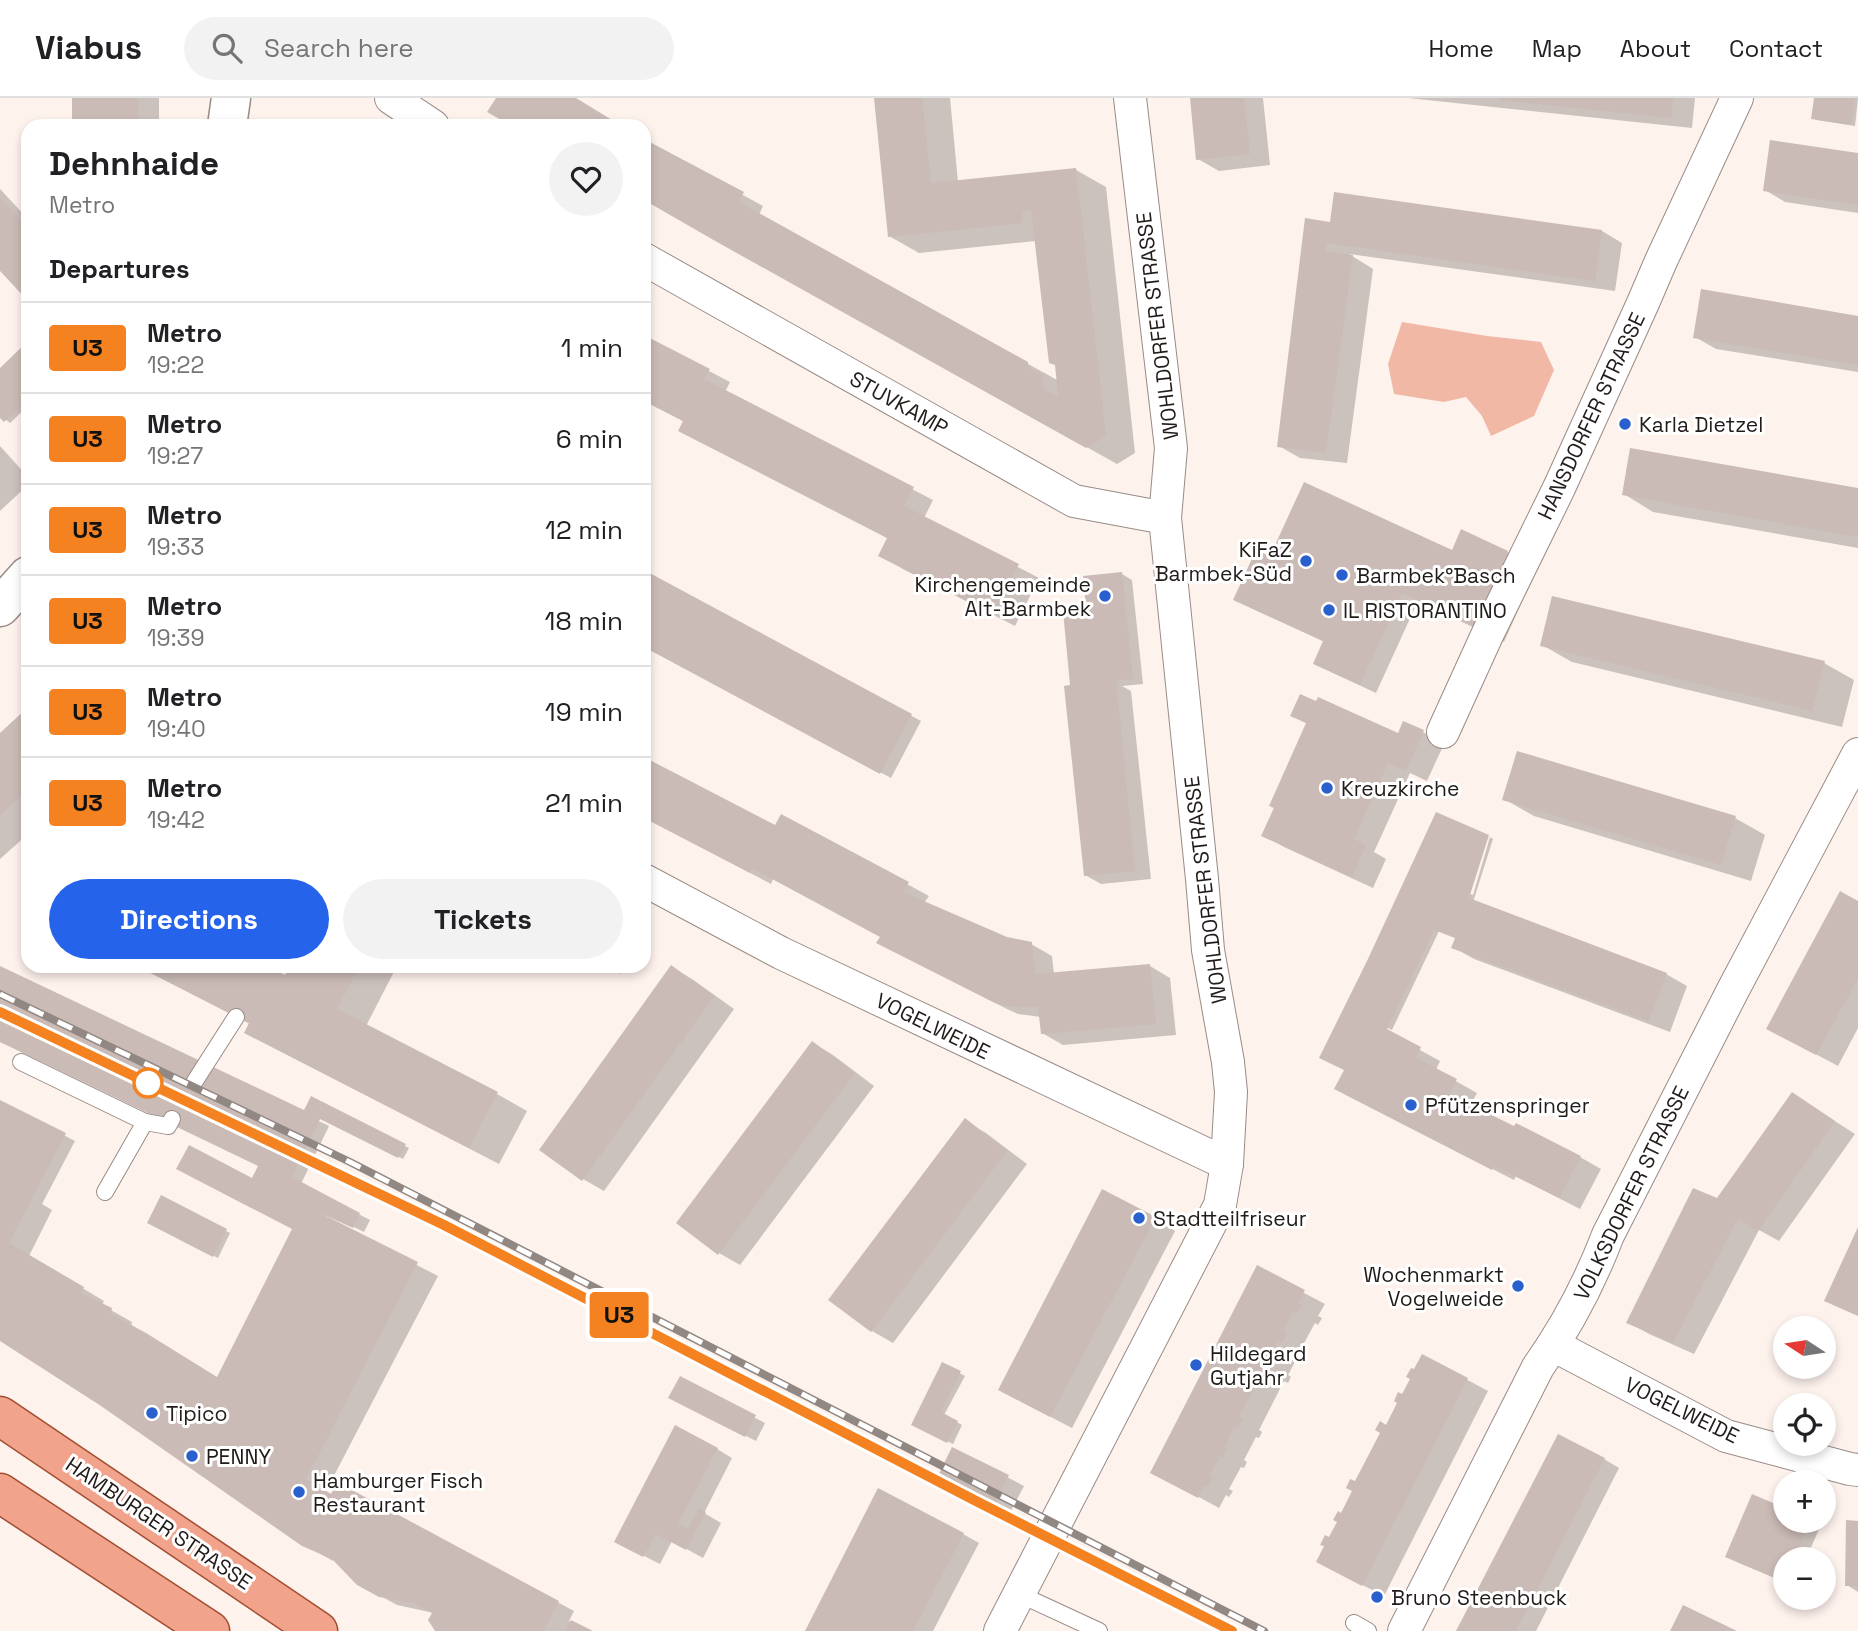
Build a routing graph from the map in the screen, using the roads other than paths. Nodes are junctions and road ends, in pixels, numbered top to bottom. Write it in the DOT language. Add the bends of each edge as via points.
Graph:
graph roads {
  1 [pos="231,98"];
  2 [pos="391,98"];
  3 [pos="1130,98"];
  4 [pos="1737,98"];
  5 [pos="228,119"];
  6 [pos="422,119"];
  7 [pos="651,263"];
  8 [pos="1165,518"];
  9 [pos="21,584"];
  10 [pos="0,607"];
  11 [pos="1443,732"];
  12 [pos="1858,754"];
  13 [pos="651,884"];
  14 [pos="236,1017"];
  15 [pos="21,1062"];
  16 [pos="195,1081"];
  17 [pos="172,1119"];
  18 [pos="145,1122"];
  19 [pos="1227,1164"];
  20 [pos="105,1192"];
  21 [pos="1553,1345"];
  22 [pos="0,1416"];
  23 [pos="1858,1470"];
  24 [pos="0,1493"];
  25 [pos="1019,1594"];
  26 [pos="210,1631"];
  27 [pos="318,1631"];
  28 [pos="1000,1631"];
  29 [pos="1099,1631"];
  30 [pos="1404,1631"];
  1 -- 5 [label="main road"];
  2 -- 6 [label="street"];
  3 -- 8 [label="street, WOHLDORFER STRASSE" via="1171,448"];
  4 -- 11 [label="street, HANSDORFER STRASSE"];
  7 -- 8 [label="street, STUVKAMP" via="1074,501"];
  8 -- 19 [label="street, WOHLDORFER STRASSE" via="1208,950 1231,1092"];
  9 -- 10 [label="main road"];
  12 -- 21 [label="street, VOLKSDORFER STRASSE"];
  13 -- 19 [label="street, VOGELWEIDE" via="781,953"];
  14 -- 16 [label="lane"];
  15 -- 18 [label="lane"];
  17 -- 18 [label="lane" via="169,1126"];
  18 -- 20 [label="lane"];
  19 -- 25 [label="street, WOHLDORFER STRASSE" via="1220,1205"];
  21 -- 23 [label="street, VOGELWEIDE" via="1726,1436"];
  21 -- 30 [label="street, VOLKSDORFER STRASSE"];
  22 -- 27 [label="main road, HAMBURGER STRASSE"];
  24 -- 26 [label="main road"];
  25 -- 28 [label="street, WOHLDORFER STRASSE"];
  25 -- 29 [label="lane"];
}
